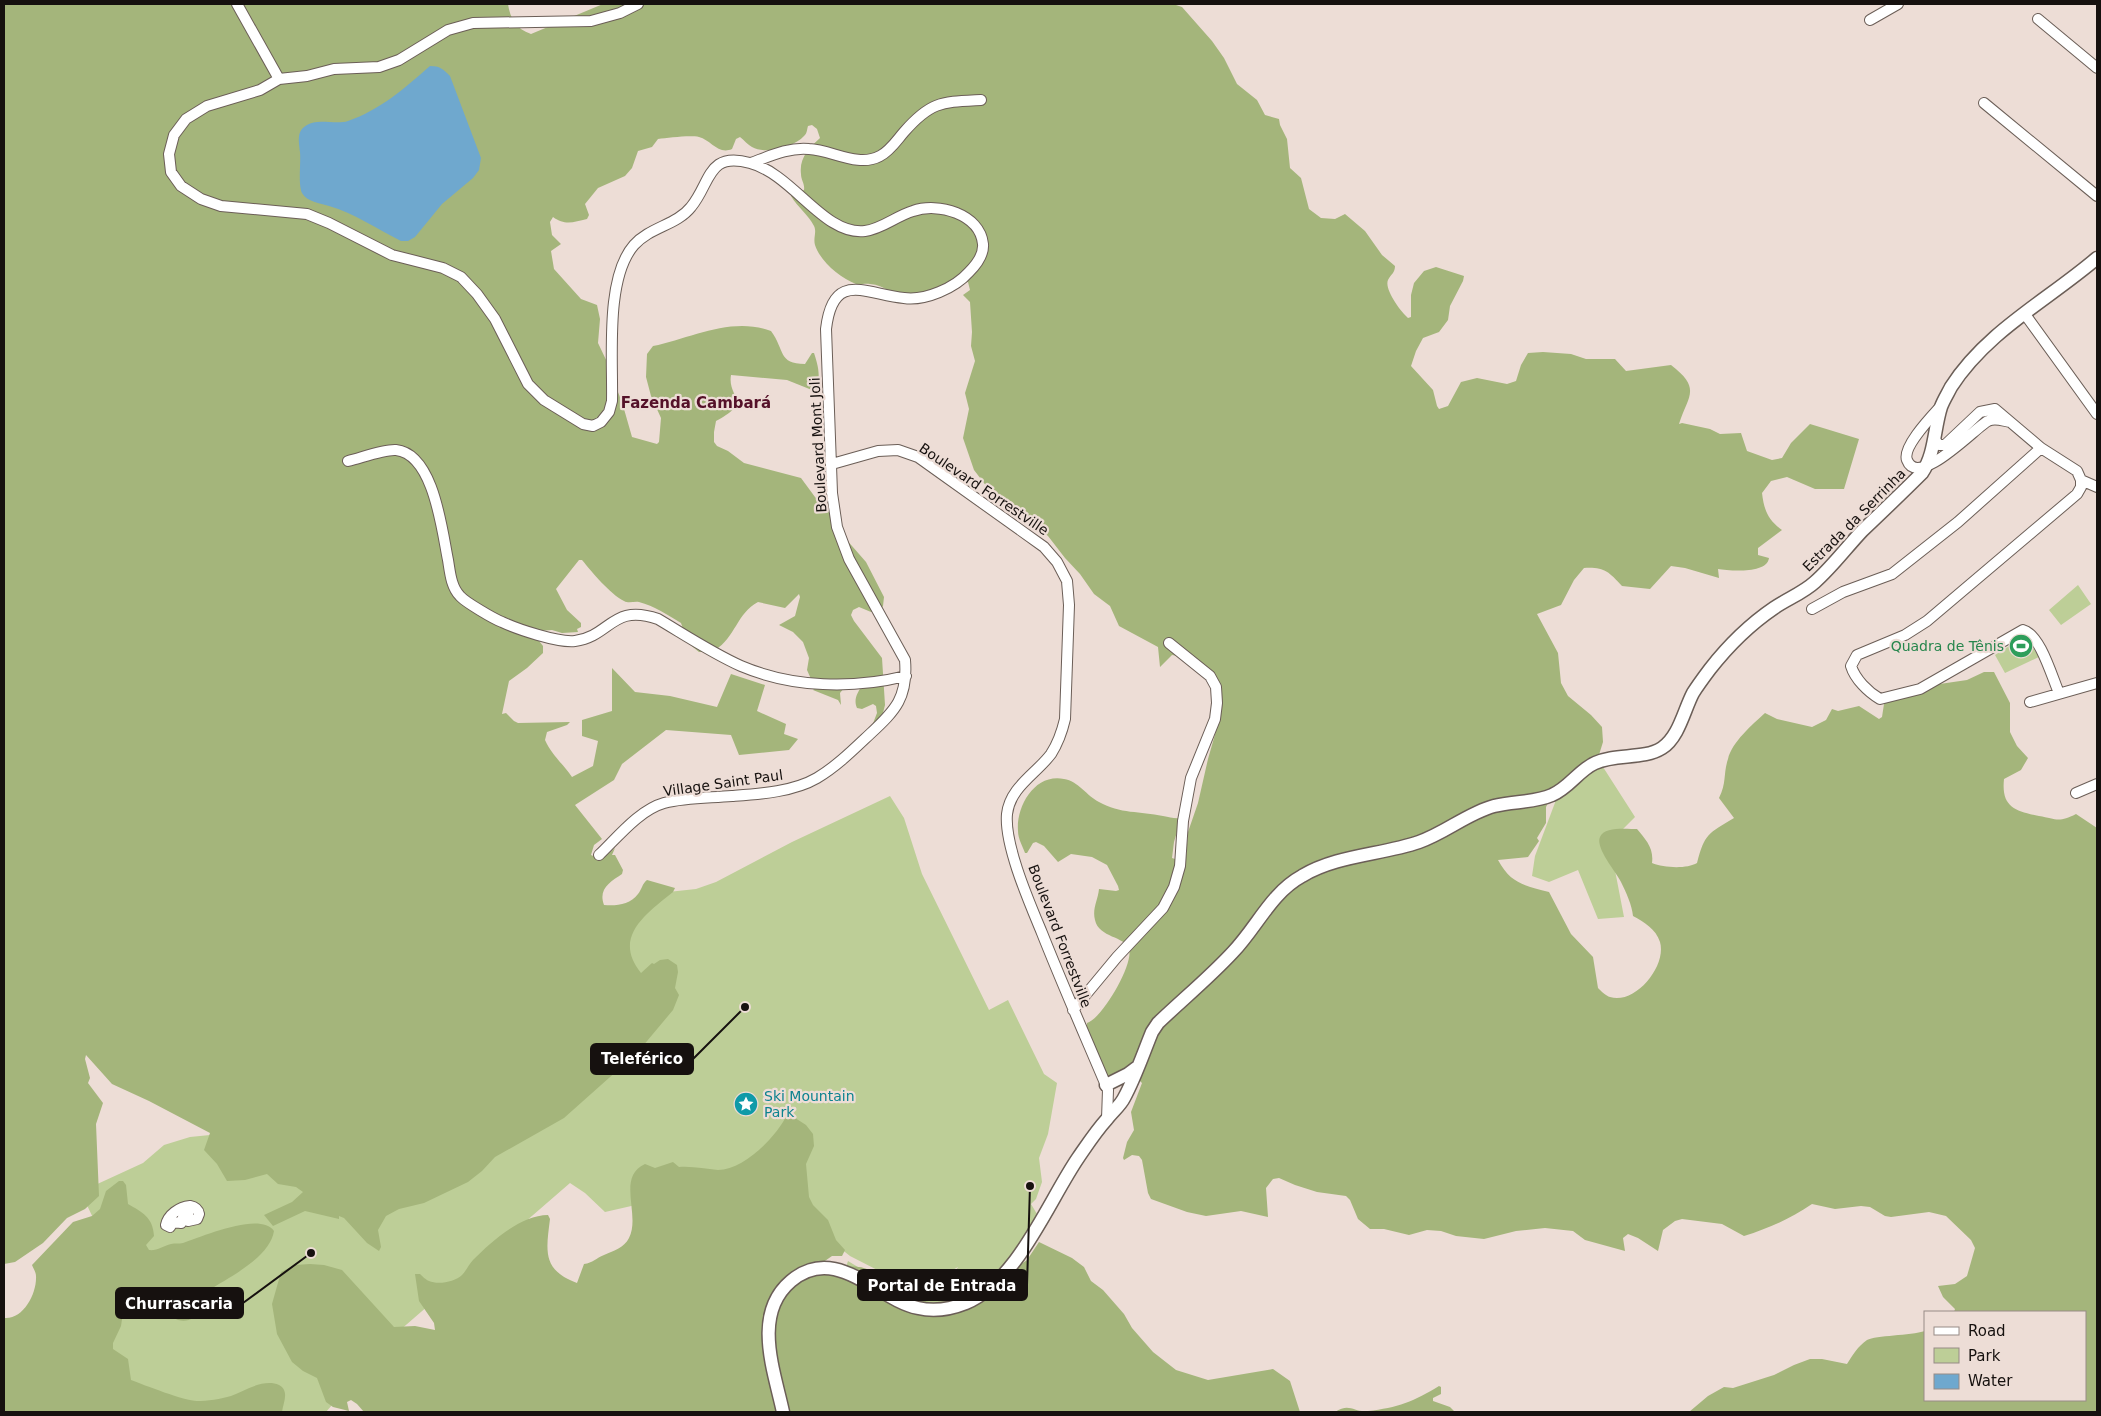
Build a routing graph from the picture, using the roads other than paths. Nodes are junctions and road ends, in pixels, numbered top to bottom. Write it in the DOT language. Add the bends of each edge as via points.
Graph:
graph roads {
  1 [pos="237,4"];
  2 [pos="638,4"];
  3 [pos="1898,4"];
  4 [pos="2038,19"];
  5 [pos="1870,20"];
  6 [pos="2097,68"];
  7 [pos="279,79"];
  8 [pos="981,100"];
  9 [pos="1984,102"];
  10 [pos="750,163"];
  11 [pos="2097,196"];
  12 [pos="2097,258"];
  13 [pos="2024,314"];
  14 [pos="1941,406"];
  15 [pos="2097,414"];
  16 [pos="2011,423"];
  17 [pos="1934,439"];
  18 [pos="2041,448"];
  19 [pos="348,461"];
  20 [pos="832,464"];
  21 [pos="1928,464"];
  22 [pos="2081,480"];
  23 [pos="2097,487"];
  24 [pos="1812,609"];
  25 [pos="1169,643"];
  26 [pos="906,676"];
  27 [pos="2097,683"];
  28 [pos="2059,693"];
  29 [pos="2030,702"];
  30 [pos="2097,784"];
  31 [pos="2076,793"];
  32 [pos="599,855"];
  33 [pos="1073,1010"];
  34 [pos="1138,1066"];
  35 [pos="1107,1088"];
  36 [pos="1123,1099"];
  37 [pos="1107,1119"];
  38 [pos="783,1412"];
  1 -- 7 [label="street"];
  2 -- 7 [label="street" via="620,13 591,20 473,23 448,30 399,60 379,67 334,69"];
  3 -- 5 [label="street"];
  4 -- 6 [label="street"];
  7 -- 10 [label="street" via="260,90 207,106 186,119 174,135 169,154 171,172 181,186 201,199 221,206 307,214 392,255 443,268 461,277 494,319 528,384 544,400 583,424 593,426 609,412 612,401 612,327 619,275 625,258 649,233 689,210 698,199 710,172 719,164 730,161"];
  8 -- 10 [label="street" via="946,102 931,107 880,156 865,160 810,149 788,150"];
  9 -- 11 [label="street"];
  10 -- 20 [label="street, Boulevard Mont Joli" via="774,174 829,221 845,229 873,230 913,210 930,208 955,212 972,221 981,234 984,247 978,262 965,277 944,289 922,298 858,289 845,292 835,300 828,312 826,329"];
  12 -- 13 [label="street, Estrada da Serrinha"];
  13 -- 14 [label="street, Estrada da Serrinha" via="1977,354"];
  13 -- 15 [label="street"];
  14 -- 17 [label="street, Estrada da Serrinha"];
  14 -- 21 [label="street" via="1917,435 1906,455 1912,466 1917,468"];
  16 -- 17 [label="street" via="1994,409 1980,412 1945,445 1939,445"];
  16 -- 18 [label="street"];
  16 -- 21 [label="street" via="1994,419 1986,422 1949,454"];
  17 -- 21 [label="street, Estrada da Serrinha"];
  18 -- 22 [label="street" via="2077,472"];
  18 -- 24 [label="street" via="1958,522 1892,574 1843,592"];
  19 -- 26 [label="street" via="395,450 409,454 420,464 436,506 453,584 460,596 501,622 556,640 574,641 589,637 619,617 644,614 741,666 770,676 848,686"];
  20 -- 26 [label="street, Boulevard Mont Joli" via="837,527 849,559 905,660"];
  20 -- 33 [label="street, Boulevard Forrestville" via="878,451 898,450 918,457 1044,547 1067,581 1066,710 1061,736 1050,754 1023,782 1007,814 1008,832 1019,873"];
  21 -- 34 [label="street, Estrada da Serrinha" via="1816,581 1743,632 1724,651 1694,690 1677,730 1662,748 1651,753 1597,762 1552,795 1495,806 1421,841 1335,862 1302,875 1281,891 1233,953 1158,1023"];
  22 -- 23 [label="street"];
  22 -- 28 [label="street" via="2077,494 1927,621 1905,635 1857,655 1851,666 1853,674 1880,699 1920,689 2023,630 2037,641"];
  25 -- 33 [label="street" via="1210,676 1216,687 1217,703 1215,719 1191,778 1183,821 1180,866 1164,908"];
  26 -- 32 [label="street, Village Saint Paul" via="904,694 896,709 837,765 815,779 790,788 663,803 645,813"];
  27 -- 28 [label="street"];
  28 -- 29 [label="street"];
  30 -- 31 [label="street"];
  33 -- 35 [label="street, Boulevard Forrestville"];
  34 -- 35 [label="street"];
  34 -- 36 [label="street, Estrada da Serrinha"];
  35 -- 36 [label="street"];
  35 -- 37 [label="street"];
  36 -- 37 [label="street, Estrada da Serrinha"];
  37 -- 38 [label="street, Estrada da Serrinha" via="1069,1171 1021,1252 995,1283 968,1302 936,1310 917,1308 855,1276 824,1268 797,1275 775,1300 768,1334"];
}
